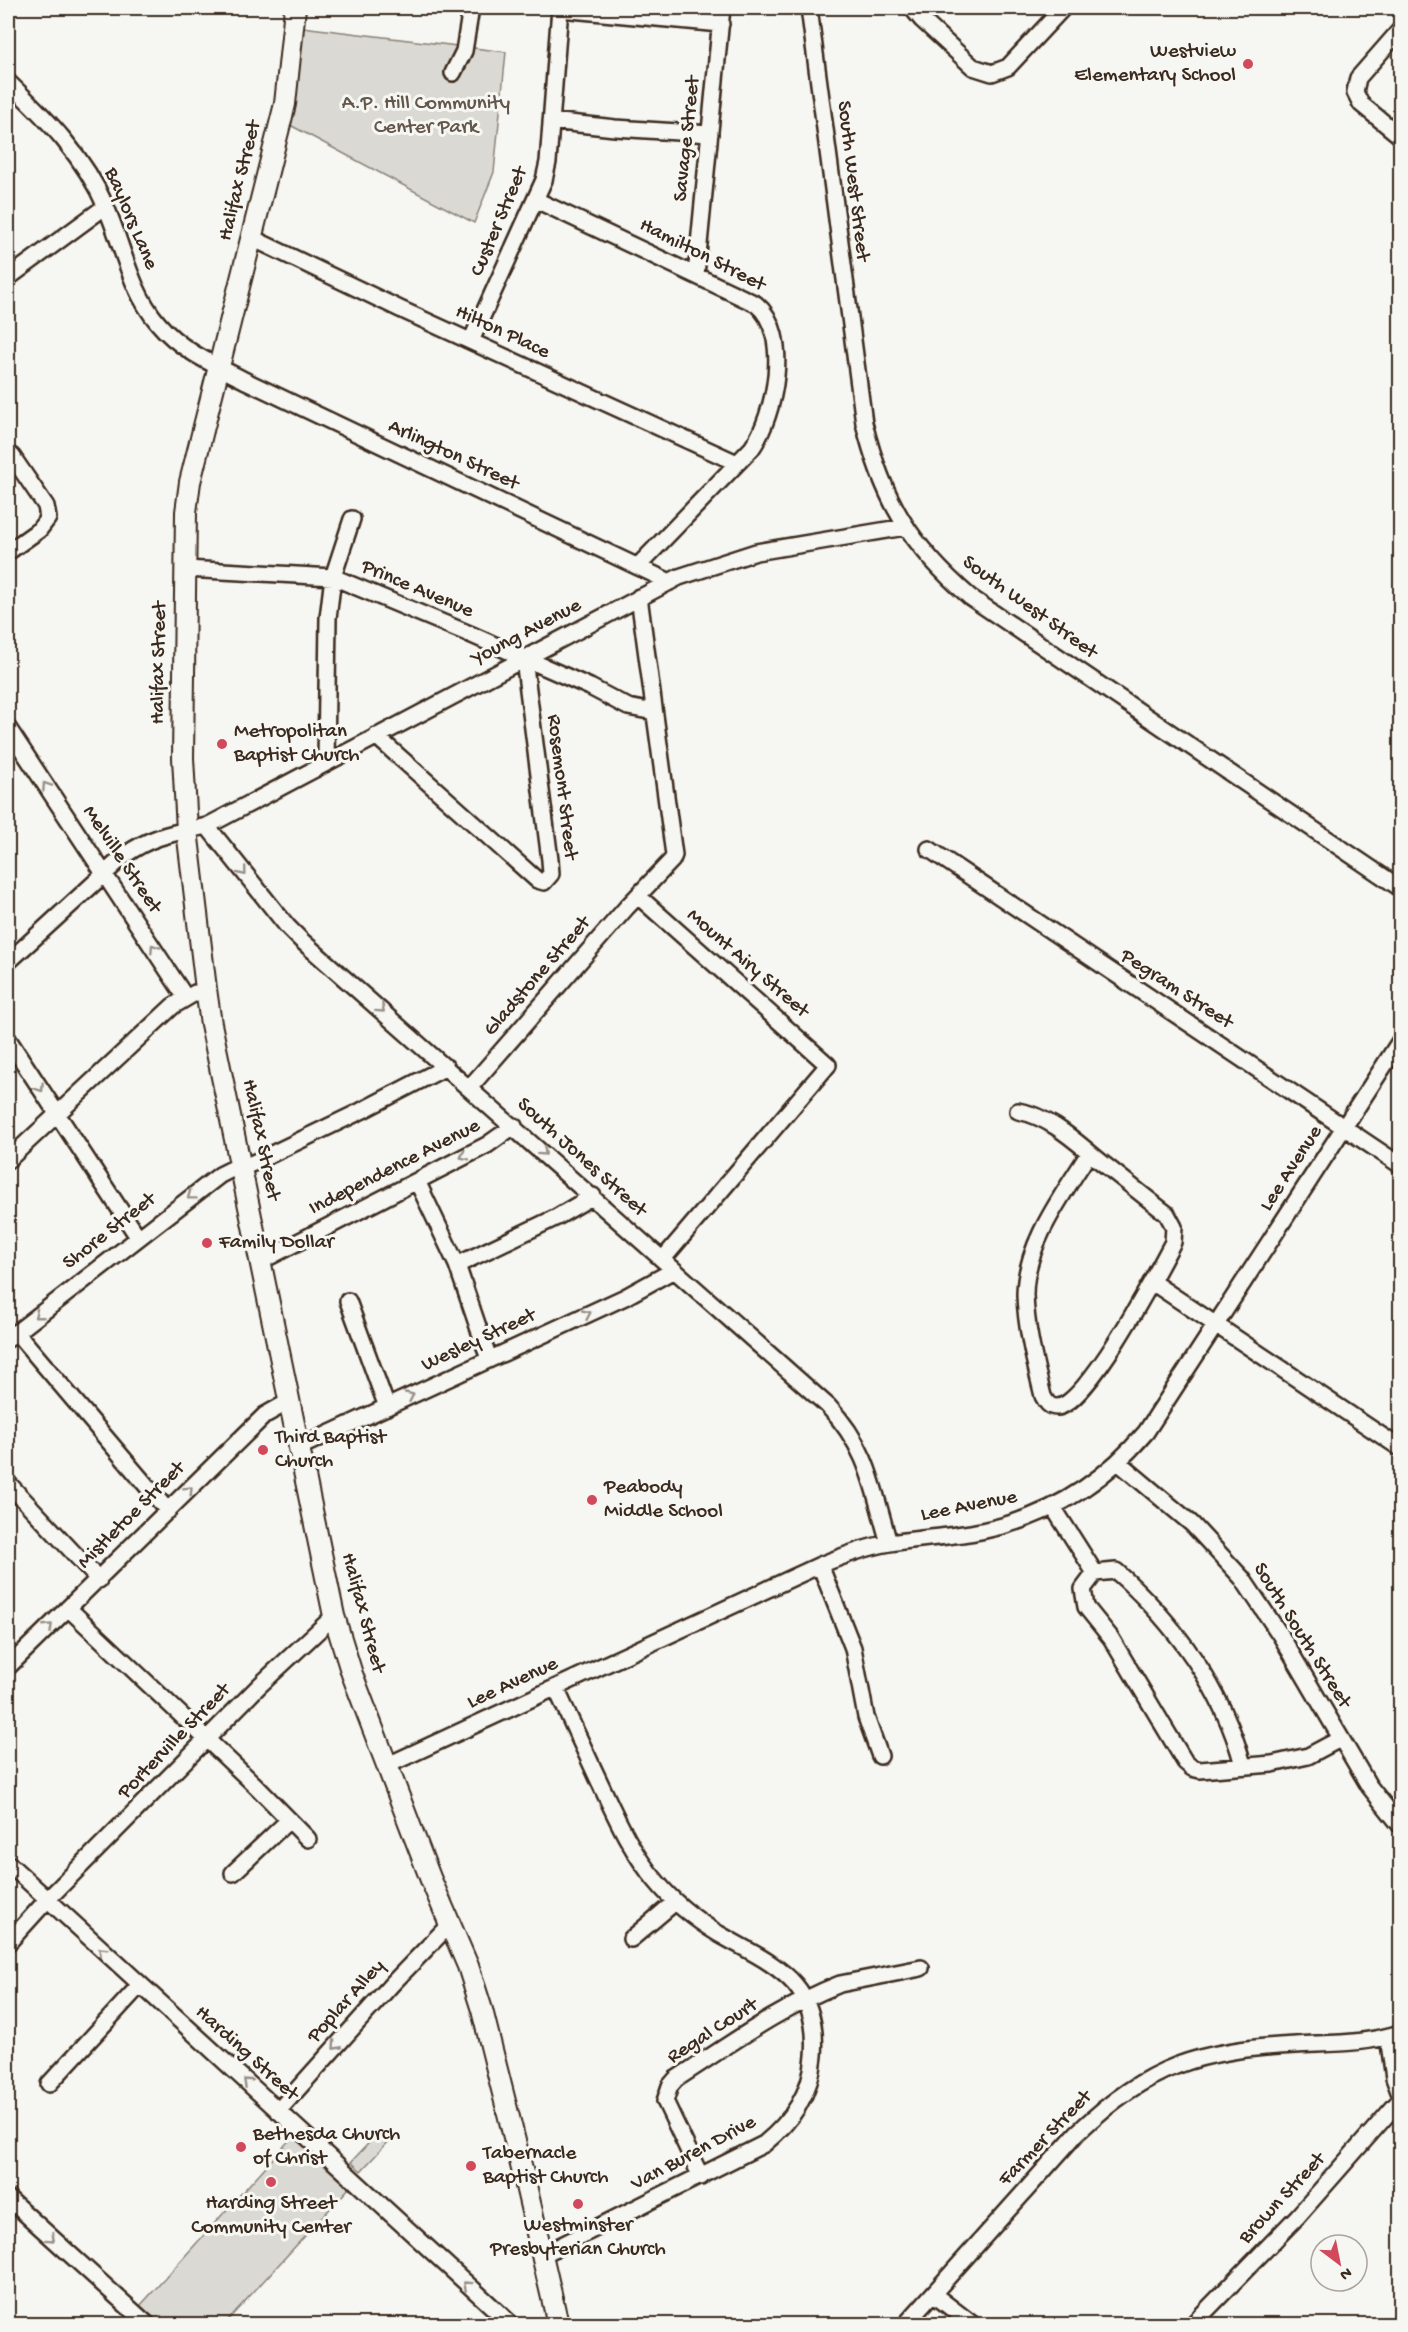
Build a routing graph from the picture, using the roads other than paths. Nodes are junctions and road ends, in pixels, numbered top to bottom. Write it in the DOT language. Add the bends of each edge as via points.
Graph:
graph roads {
  1 [pos="295,8"];
  2 [pos="471,8"];
  3 [pos="560,8"];
  4 [pos="722,8"];
  5 [pos="809,8"];
  6 [pos="912,8"];
  7 [pos="1060,11"];
  8 [pos="721,24"];
  9 [pos="1401,30"];
  10 [pos="453,73"];
  11 [pos="8,82"];
  12 [pos="551,121"];
  13 [pos="710,134"];
  14 [pos="1401,136"];
  15 [pos="536,200"];
  16 [pos="106,206"];
  17 [pos="252,238"];
  18 [pos="696,275"];
  19 [pos="8,278"];
  20 [pos="471,341"];
  21 [pos="218,366"];
  22 [pos="12,456"];
  23 [pos="737,463"];
  24 [pos="352,519"];
  25 [pos="905,527"];
  26 [pos="8,552"];
  27 [pos="638,566"];
  28 [pos="185,569"];
  29 [pos="333,578"];
  30 [pos="670,582"];
  31 [pos="639,597"];
  32 [pos="524,659"];
  33 [pos="654,712"];
  34 [pos="8,730"];
  35 [pos="376,736"];
  36 [pos="326,763"];
  37 [pos="207,825"];
  38 [pos="188,830"];
  39 [pos="929,849"];
  40 [pos="104,873"];
  41 [pos="1401,888"];
  42 [pos="638,896"];
  43 [pos="8,962"];
  44 [pos="206,989"];
  45 [pos="186,998"];
  46 [pos="8,1039"];
  47 [pos="1401,1041"];
  48 [pos="828,1065"];
  49 [pos="446,1066"];
  50 [pos="470,1087"];
  51 [pos="1018,1112"];
  52 [pos="57,1114"];
  53 [pos="514,1126"];
  54 [pos="1344,1128"];
  55 [pos="1089,1153"];
  56 [pos="8,1160"];
  57 [pos="1401,1165"];
  58 [pos="241,1166"];
  59 [pos="417,1181"];
  60 [pos="593,1196"];
  61 [pos="138,1237"];
  62 [pos="261,1261"];
  63 [pos="458,1265"];
  64 [pos="668,1265"];
  65 [pos="1152,1282"];
  66 [pos="348,1301"];
  67 [pos="1215,1326"];
  68 [pos="12,1336"];
  69 [pos="489,1359"];
  70 [pos="290,1401"];
  71 [pos="387,1407"];
  72 [pos="300,1447"];
  73 [pos="1401,1448"];
  74 [pos="1118,1462"];
  75 [pos="8,1483"];
  76 [pos="1053,1507"];
  77 [pos="168,1511"];
  78 [pos="889,1543"];
  79 [pos="820,1565"];
  80 [pos="1095,1573"];
  81 [pos="99,1580"];
  82 [pos="68,1608"];
  83 [pos="334,1616"];
  84 [pos="8,1667"];
  85 [pos="556,1688"];
  86 [pos="1340,1739"];
  87 [pos="207,1740"];
  88 [pos="880,1755"];
  89 [pos="388,1765"];
  90 [pos="1243,1765"];
  91 [pos="289,1820"];
  92 [pos="1400,1822"];
  93 [pos="308,1839"];
  94 [pos="8,1863"];
  95 [pos="233,1873"];
  96 [pos="47,1900"];
  97 [pos="675,1902"];
  98 [pos="451,1923"];
  99 [pos="631,1939"];
  100 [pos="8,1943"];
  101 [pos="921,1968"];
  102 [pos="140,1985"];
  103 [pos="805,2000"];
  104 [pos="1394,2035"];
  105 [pos="49,2084"];
  106 [pos="1401,2094"];
  107 [pos="1401,2100"];
  108 [pos="278,2111"];
  109 [pos="701,2177"];
  110 [pos="8,2198"];
  111 [pos="542,2255"];
  112 [pos="933,2294"];
  113 [pos="147,2325"];
  114 [pos="511,2325"];
  115 [pos="558,2325"];
  116 [pos="906,2325"];
  117 [pos="972,2325"];
  118 [pos="1193,2325"];
  1 -- 17 [label="main road, Halifax Street" via="285,104"];
  2 -- 10 [label="street" via="464,51"];
  3 -- 8 [label="street"];
  3 -- 12 [label="street, Custer Street"];
  4 -- 8 [label="street, Savage Street"];
  5 -- 25 [label="street, South West Street" via="864,423 880,481"];
  6 -- 7 [label="street" via="973,67 992,73 1008,67"];
  8 -- 13 [label="street, Savage Street"];
  9 -- 14 [label="street" via="1355,84 1357,99"];
  11 -- 16 [label="street, Baylors Lane" via="62,137"];
  12 -- 13 [label="street"];
  12 -- 15 [label="street, Custer Street" via="548,162"];
  13 -- 18 [label="street, Savage Street"];
  15 -- 18 [label="street, Hamilton Street"];
  15 -- 20 [label="street, Custer Street"];
  16 -- 19 [label="street"];
  16 -- 21 [label="street, Baylors Lane" via="147,307 171,336"];
  17 -- 20 [label="street, Hilton Place"];
  17 -- 21 [label="main road, Halifax Street"];
  18 -- 23 [label="street, Hamilton Street" via="756,304 767,317 775,339 771,410 761,436"];
  20 -- 23 [label="street, Hilton Place"];
  21 -- 27 [label="street, Arlington Street"];
  21 -- 28 [label="main road, Halifax Street" via="190,482"];
  22 -- 26 [label="street" via="46,506 48,518 39,530"];
  23 -- 27 [label="street, Hamilton Street"];
  24 -- 29 [label="street"];
  25 -- 30 [label="street, Young Avenue" via="756,552"];
  25 -- 41 [label="street, South West Street" via="933,562 970,597"];
  27 -- 30 [label="street, Arlington Street"];
  28 -- 29 [label="street, Prince Avenue"];
  28 -- 38 [label="main road, Halifax Street" via="183,736"];
  29 -- 32 [label="street, Prince Avenue"];
  29 -- 36 [label="street" via="328,618"];
  30 -- 31 [label="street, Young Avenue"];
  31 -- 32 [label="street, Young Avenue"];
  31 -- 33 [label="street"];
  32 -- 33 [label="street, Prince Avenue" via="628,707"];
  32 -- 35 [label="street, Young Avenue"];
  32 -- 35 [label="street, Rosemont Street" via="549,879 540,881 516,862"];
  33 -- 42 [label="street" via="674,855"];
  40 -- 34 [label="street, Melville Street, one-way"];
  35 -- 36 [label="street, Young Avenue"];
  36 -- 37 [label="street, Young Avenue"];
  37 -- 38 [label="street, Young Avenue"];
  37 -- 49 [label="street, South Jones Street, one-way" via="287,926"];
  38 -- 40 [label="street, Young Avenue" via="167,833 139,845"];
  38 -- 44 [label="main road, Halifax Street"];
  39 -- 54 [label="street, Pegram Street"];
  40 -- 43 [label="street, Young Avenue"];
  45 -- 40 [label="street, Melville Street, one-way"];
  42 -- 48 [label="street, Mount Airy Street"];
  42 -- 50 [label="street, Gladstone Street"];
  44 -- 45 [label="street"];
  44 -- 58 [label="main road, Halifax Street"];
  45 -- 52 [label="street"];
  46 -- 52 [label="street, one-way"];
  47 -- 54 [label="street, Lee Avenue"];
  48 -- 64 [label="street, Wesley Street"];
  49 -- 50 [label="street, South Jones Street"];
  49 -- 58 [label="street, Shore Street" via="361,1111"];
  50 -- 53 [label="street, South Jones Street"];
  51 -- 55 [label="street" via="1041,1118"];
  52 -- 56 [label="street"];
  52 -- 61 [label="street"];
  53 -- 59 [label="street, Independence Avenue, one-way" via="487,1145"];
  53 -- 60 [label="street, South Jones Street, one-way"];
  54 -- 57 [label="street, Pegram Street"];
  54 -- 67 [label="street, Lee Avenue"];
  55 -- 65 [label="street" via="1172,1220 1173,1242"];
  55 -- 65 [label="street" via="1030,1261 1026,1311 1046,1402 1057,1407 1081,1390 1104,1361"];
  58 -- 61 [label="street, Shore Street, one-way" via="220,1175"];
  58 -- 62 [label="main road, Halifax Street"];
  59 -- 62 [label="street, Independence Avenue"];
  59 -- 63 [label="street"];
  60 -- 63 [label="street"];
  60 -- 64 [label="street, South Jones Street"];
  61 -- 68 [label="street, Shore Street, one-way"];
  62 -- 70 [label="main road, Halifax Street"];
  63 -- 69 [label="street"];
  69 -- 64 [label="street, Wesley Street, one-way" via="625,1297"];
  64 -- 78 [label="street, South Jones Street" via="840,1418 868,1465"];
  65 -- 67 [label="street"];
  66 -- 71 [label="street"];
  67 -- 73 [label="street"];
  67 -- 74 [label="street, Lee Avenue" via="1146,1432"];
  68 -- 77 [label="street"];
  71 -- 69 [label="street, Wesley Street, one-way"];
  70 -- 72 [label="main road, Halifax Street"];
  77 -- 70 [label="street, Mistletoe Street, one-way" via="265,1415"];
  71 -- 72 [label="street, Wesley Street"];
  72 -- 83 [label="main road, Halifax Street"];
  74 -- 76 [label="street, Lee Avenue"];
  74 -- 86 [label="street, South South Street" via="1192,1524 1242,1578 1281,1636"];
  75 -- 81 [label="street"];
  76 -- 78 [label="street, Lee Avenue" via="981,1531"];
  76 -- 80 [label="street"];
  77 -- 81 [label="street, Mistletoe Street"];
  78 -- 79 [label="street, Lee Avenue"];
  79 -- 85 [label="street, Lee Avenue"];
  79 -- 88 [label="street" via="853,1648 866,1718"];
  80 -- 90 [label="street" via="1116,1571 1178,1634 1219,1699"];
  80 -- 90 [label="street" via="1083,1589 1086,1607 1111,1638 1185,1762 1200,1770"];
  81 -- 82 [label="street, Mistletoe Street"];
  84 -- 82 [label="street, Mistletoe Street, one-way"];
  82 -- 87 [label="street"];
  83 -- 87 [label="street, Porterville Street"];
  83 -- 89 [label="main road, Halifax Street"];
  85 -- 89 [label="street, Lee Avenue"];
  85 -- 97 [label="street, Van Buren Drive" via="629,1843"];
  86 -- 90 [label="street" via="1308,1756"];
  86 -- 92 [label="street, South South Street" via="1369,1786"];
  87 -- 91 [label="street"];
  87 -- 96 [label="street, Porterville Street"];
  89 -- 98 [label="main road, Halifax Street"];
  91 -- 93 [label="street"];
  91 -- 95 [label="street"];
  94 -- 96 [label="street, Harding Street"];
  96 -- 100 [label="street, Porterville Street"];
  102 -- 96 [label="street, Harding Street, one-way"];
  97 -- 99 [label="street"];
  97 -- 103 [label="street, Van Buren Drive" via="716,1932 775,1965"];
  98 -- 108 [label="street, Poplar Alley, one-way"];
  98 -- 111 [label="main road, Halifax Street" via="488,2029"];
  101 -- 103 [label="street, Regal Court" via="840,1984"];
  102 -- 105 [label="street"];
  108 -- 102 [label="street, Harding Street, one-way"];
  103 -- 109 [label="street, Van Buren Drive" via="815,2043 812,2072 798,2109 764,2144"];
  103 -- 109 [label="street, Regal Court" via="670,2086 665,2104"];
  104 -- 106 [label="street" via="1394,2078"];
  104 -- 112 [label="street, Farmer Street" via="1362,2042 1224,2051 1199,2057 1148,2079 1119,2096 1077,2133"];
  107 -- 118 [label="street, Brown Street" via="1297,2217"];
  114 -- 108 [label="street, Harding Street, one-way"];
  109 -- 111 [label="street, Van Buren Drive"];
  110 -- 113 [label="street, one-way"];
  111 -- 115 [label="main road, Halifax Street"];
  112 -- 116 [label="street, Farmer Street"];
  112 -- 117 [label="street"];
}
